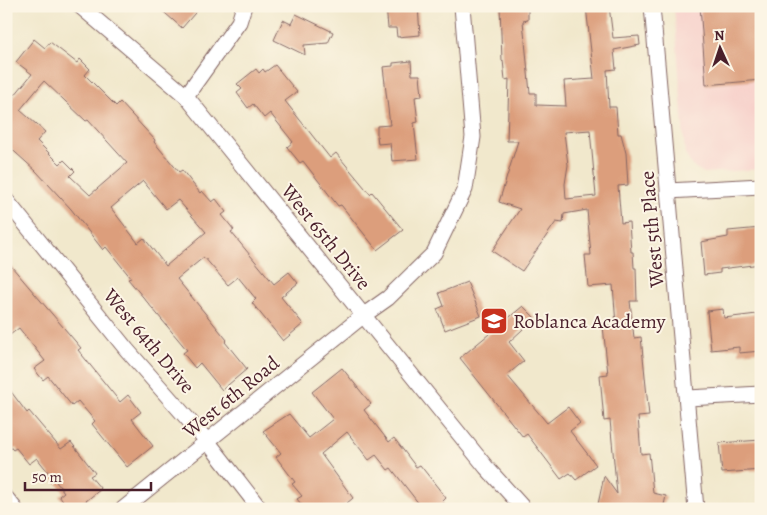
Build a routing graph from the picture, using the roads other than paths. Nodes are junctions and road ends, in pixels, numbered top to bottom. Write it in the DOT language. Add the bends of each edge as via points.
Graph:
graph roads {
  1 [pos="80,6"];
  2 [pos="244,6"];
  3 [pos="462,6"];
  4 [pos="652,6"];
  5 [pos="186,96"];
  6 [pos="761,186"];
  7 [pos="668,191"];
  8 [pos="6,200"];
  9 [pos="364,314"];
  10 [pos="761,394"];
  11 [pos="688,398"];
  12 [pos="208,442"];
  13 [pos="6,498"];
  14 [pos="15,509"];
  15 [pos="123,509"];
  16 [pos="260,509"];
  17 [pos="524,509"];
  18 [pos="696,509"];
  1 -- 5 [label="street, West 65th Drive"];
  2 -- 5 [label="street" via="239,22"];
  3 -- 9 [label="street, West 6th Road" via="473,137 465,189 434,253 388,298"];
  4 -- 7 [label="street, West 5th Place"];
  5 -- 9 [label="street, West 65th Drive"];
  6 -- 7 [label="street"];
  7 -- 11 [label="street, West 5th Place"];
  8 -- 12 [label="street, West 64th Drive" via="127,350"];
  9 -- 12 [label="street, West 6th Road"];
  9 -- 17 [label="street, West 65th Drive" via="486,467"];
  10 -- 11 [label="street"];
  11 -- 18 [label="street, West 5th Place"];
  12 -- 15 [label="street, West 6th Road"];
  12 -- 16 [label="street, West 64th Drive"];
  13 -- 14 [label="street"];
}
